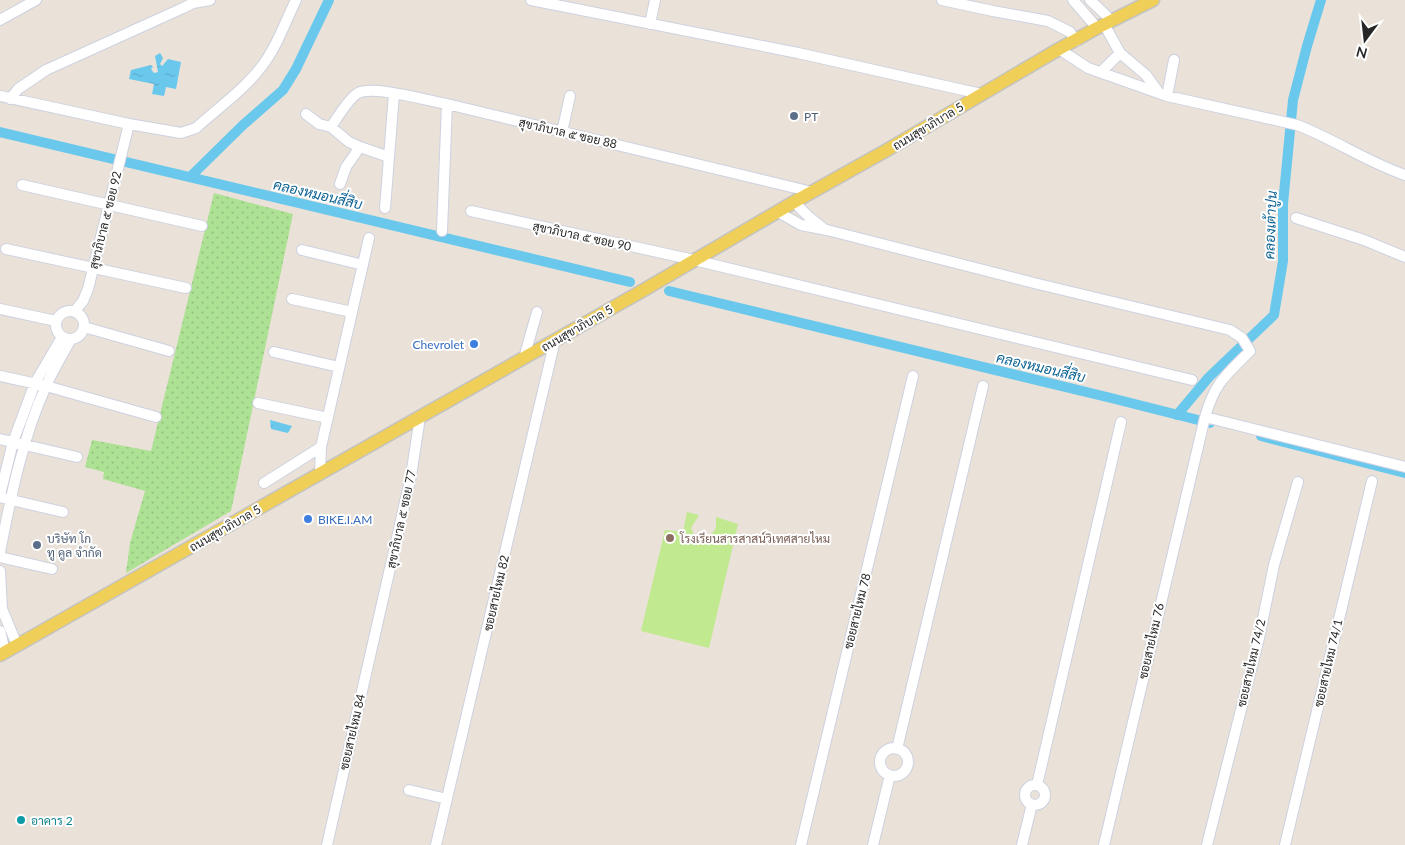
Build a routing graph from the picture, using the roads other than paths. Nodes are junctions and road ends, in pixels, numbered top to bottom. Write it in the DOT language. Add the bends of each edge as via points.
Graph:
graph roads {
  1 [pos="36,0"];
  2 [pos="210,0"];
  3 [pos="296,0"];
  4 [pos="531,0"];
  5 [pos="655,0"];
  6 [pos="942,0"];
  7 [pos="1073,0"];
  8 [pos="1090,0"];
  9 [pos="1153,0"];
  10 [pos="0,20"];
  11 [pos="650,24"];
  12 [pos="1104,24"];
  13 [pos="1076,41"];
  14 [pos="1059,49"];
  15 [pos="1120,53"];
  16 [pos="1174,60"];
  17 [pos="1101,72"];
  18 [pos="394,94"];
  19 [pos="981,94"];
  20 [pos="1163,94"];
  21 [pos="570,96"];
  22 [pos="5,97"];
  23 [pos="447,104"];
  24 [pos="306,114"];
  25 [pos="129,124"];
  26 [pos="331,127"];
  27 [pos="562,132"];
  28 [pos="360,147"];
  29 [pos="389,157"];
  30 [pos="1405,175"];
  31 [pos="22,184"];
  32 [pos="340,184"];
  33 [pos="812,192"];
  34 [pos="794,202"];
  35 [pos="109,204"];
  36 [pos="384,208"];
  37 [pos="471,212"];
  38 [pos="778,212"];
  39 [pos="1296,218"];
  40 [pos="202,226"];
  41 [pos="827,230"];
  42 [pos="442,231"];
  43 [pos="369,238"];
  44 [pos="6,249"];
  45 [pos="302,250"];
  46 [pos="1405,257"];
  47 [pos="694,260"];
  48 [pos="363,265"];
  49 [pos="93,268"];
  50 [pos="186,288"];
  51 [pos="292,299"];
  52 [pos="0,309"];
  53 [pos="74,312"];
  54 [pos="352,312"];
  55 [pos="537,312"];
  56 [pos="56,321"];
  57 [pos="84,326"];
  58 [pos="67,338"];
  59 [pos="555,340"];
  60 [pos="169,351"];
  61 [pos="274,352"];
  62 [pos="524,358"];
  63 [pos="339,367"];
  64 [pos="0,376"];
  65 [pos="913,376"];
  66 [pos="1192,380"];
  67 [pos="35,383"];
  68 [pos="46,386"];
  69 [pos="983,386"];
  70 [pos="258,403"];
  71 [pos="156,417"];
  72 [pos="420,417"];
  73 [pos="328,418"];
  74 [pos="1205,418"];
  75 [pos="1120,422"];
  76 [pos="0,439"];
  77 [pos="13,442"];
  78 [pos="24,444"];
  79 [pos="321,447"];
  80 [pos="77,457"];
  81 [pos="1405,467"];
  82 [pos="320,474"];
  83 [pos="1372,481"];
  84 [pos="264,482"];
  85 [pos="1298,482"];
  86 [pos="3,497"];
  87 [pos="63,512"];
  88 [pos="0,552"];
  89 [pos="0,557"];
  90 [pos="52,570"];
  91 [pos="0,571"];
  92 [pos="379,620"];
  93 [pos="0,630"];
  94 [pos="17,645"];
  95 [pos="3,653"];
  96 [pos="897,748"];
  97 [pos="890,775"];
  98 [pos="409,790"];
  99 [pos="447,799"];
  100 [pos="327,845"];
  101 [pos="436,845"];
  102 [pos="800,845"];
  103 [pos="874,845"];
  104 [pos="1022,845"];
  105 [pos="1104,845"];
  106 [pos="1208,845"];
  107 [pos="1285,845"];
  1 -- 10 [label="street"];
  2 -- 22 [label="street" via="193,3 46,70"];
  3 -- 25 [label="street" via="262,66 196,128 181,133"];
  4 -- 11 [label="street"];
  5 -- 11 [label="street"];
  6 -- 13 [label="street" via="1048,21 1070,32"];
  7 -- 12 [label="street"];
  8 -- 12 [label="street"];
  9 -- 12 [label="main road, ถนนสุขาภิบาล 5"];
  11 -- 19 [label="street"];
  12 -- 13 [label="main road, ถนนสุขาภิบาล 5"];
  12 -- 15 [label="street"];
  13 -- 14 [label="main road, ถนนสุขาภิบาล 5"];
  14 -- 17 [label="street" via="1088,68"];
  14 -- 19 [label="main road, ถนนสุขาภิบาล 5"];
  15 -- 17 [label="street"];
  15 -- 20 [label="street"];
  16 -- 20 [label="street"];
  17 -- 20 [label="street"];
  18 -- 23 [label="street, สุขาภิบาล ๕ ซอย 88"];
  18 -- 26 [label="street, สุขาภิบาล ๕ ซอย 88" via="372,90 357,93"];
  18 -- 29 [label="street"];
  19 -- 33 [label="main road, ถนนสุขาภิบาล 5"];
  20 -- 30 [label="street" via="1310,130"];
  21 -- 27 [label="street"];
  22 -- 25 [label="street"];
  23 -- 27 [label="street, สุขาภิบาล ๕ ซอย 88"];
  23 -- 42 [label="street"];
  24 -- 26 [label="street" via="319,124"];
  25 -- 35 [label="street, สุขาภิบาล ๕ ซอย 92"];
  26 -- 28 [label="street"];
  27 -- 33 [label="street, สุขาภิบาล ๕ ซอย 88"];
  28 -- 29 [label="street"];
  28 -- 32 [label="street" via="346,167"];
  29 -- 36 [label="street"];
  31 -- 35 [label="street"];
  33 -- 34 [label="main road, ถนนสุขาภิบาล 5"];
  34 -- 38 [label="main road, ถนนสุขาภิบาล 5"];
  34 -- 41 [label="street"];
  35 -- 40 [label="street"];
  35 -- 49 [label="street, สุขาภิบาล ๕ ซอย 92"];
  37 -- 47 [label="street, สุขาภิบาล ๕ ซอย 90"];
  38 -- 41 [label="street" via="801,225"];
  38 -- 47 [label="main road, ถนนสุขาภิบาล 5"];
  39 -- 46 [label="street"];
  41 -- 74 [label="street, ซอยสายไหม 76" via="1230,330 1245,342 1250,351 1213,391"];
  43 -- 48 [label="street"];
  44 -- 49 [label="street"];
  45 -- 48 [label="street"];
  47 -- 59 [label="main road, ถนนสุขาภิบาล 5"];
  47 -- 66 [label="street, สุขาภิบาล ๕ ซอย 90"];
  48 -- 54 [label="street"];
  49 -- 50 [label="street"];
  49 -- 53 [label="street, สุขาภิบาล ๕ ซอย 92" via="83,301"];
  51 -- 54 [label="street"];
  52 -- 56 [label="street"];
  53 -- 56 [label="street" via="63,313"];
  53 -- 57 [label="street" via="83,320"];
  54 -- 63 [label="street"];
  55 -- 62 [label="street"];
  56 -- 58 [label="street" via="56,327"];
  57 -- 58 [label="street" via="77,337"];
  57 -- 60 [label="street"];
  58 -- 67 [label="street"];
  58 -- 68 [label="street"];
  59 -- 62 [label="main road, ถนนสุขาภิบาล 5"];
  59 -- 99 [label="street, ซอยสายไหม 82"];
  61 -- 63 [label="street"];
  62 -- 72 [label="main road, ถนนสุขาภิบาล 5"];
  63 -- 73 [label="street"];
  64 -- 67 [label="street"];
  65 -- 102 [label="street, ซอยสายไหม 78"];
  67 -- 68 [label="street"];
  67 -- 77 [label="street"];
  68 -- 71 [label="street"];
  68 -- 78 [label="street"];
  69 -- 96 [label="street"];
  70 -- 73 [label="street"];
  72 -- 82 [label="main road, ถนนสุขาภิบาล 5"];
  72 -- 92 [label="street, สุขาภิบาล ๕ ซอย 77" via="411,476"];
  73 -- 79 [label="street"];
  74 -- 81 [label="street"];
  74 -- 105 [label="street, ซอยสายไหม 76"];
  75 -- 104 [label="street" via="1037,785 1030,786 1025,792 1026,800 1032,804"];
  76 -- 77 [label="street"];
  77 -- 78 [label="street"];
  77 -- 86 [label="street"];
  78 -- 80 [label="street"];
  78 -- 86 [label="street"];
  79 -- 82 [label="street"];
  79 -- 84 [label="street"];
  82 -- 94 [label="main road, ถนนสุขาภิบาล 5"];
  83 -- 107 [label="street, ซอยสายไหม 74/1"];
  85 -- 106 [label="street, ซอยสายไหม 74/2" via="1274,566"];
  86 -- 87 [label="street"];
  86 -- 88 [label="street"];
  89 -- 90 [label="street"];
  91 -- 94 [label="street" via="2,609"];
  92 -- 100 [label="street, ซอยสายไหม 84"];
  93 -- 95 [label="street"];
  94 -- 95 [label="main road, ถนนสุขาภิบาล 5"];
  96 -- 97 [label="street" via="886,750 881,757 883,770"];
  96 -- 97 [label="street" via="904,751 908,764 904,772"];
  97 -- 103 [label="street"];
  98 -- 99 [label="street"];
  99 -- 101 [label="street, ซอยสายไหม 82"];
}
